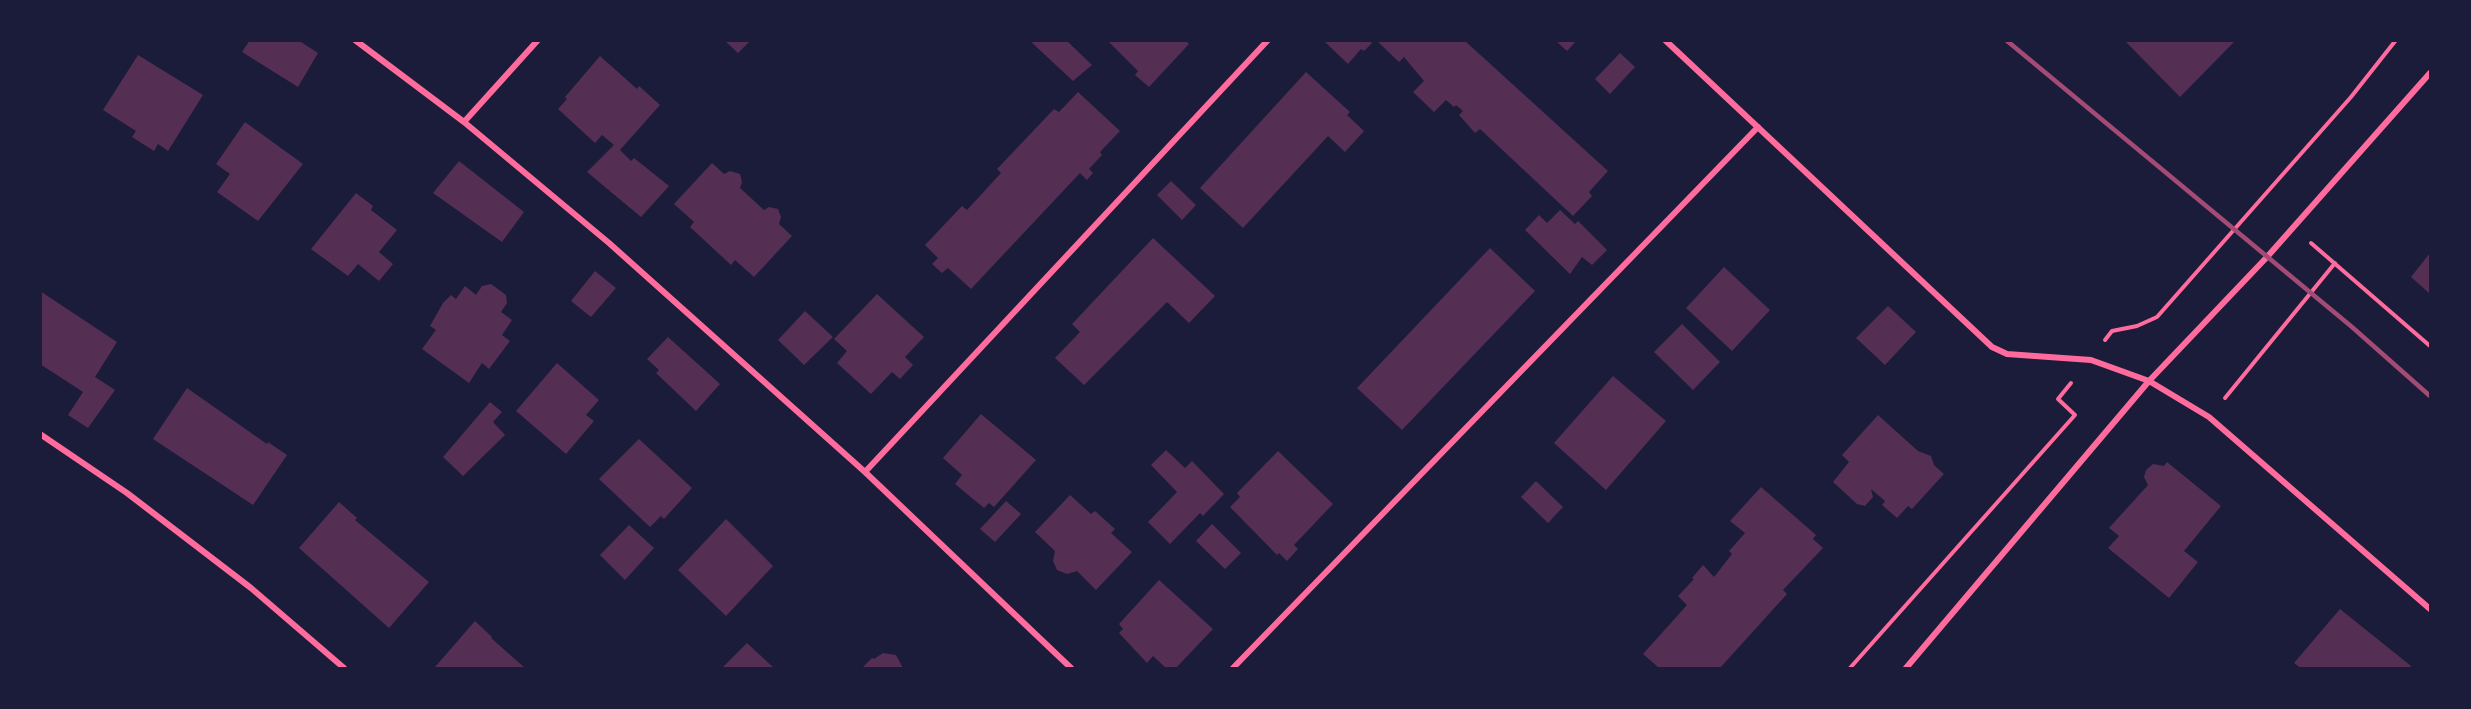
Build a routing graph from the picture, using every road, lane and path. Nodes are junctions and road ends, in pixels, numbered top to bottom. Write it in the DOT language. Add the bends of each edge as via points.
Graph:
graph roads {
  1 [pos="355,40"];
  2 [pos="538,40"];
  3 [pos="1268,40"];
  4 [pos="1665,40"];
  5 [pos="2396,40"];
  6 [pos="2430,73"];
  7 [pos="464,122"];
  8 [pos="1758,128"];
  9 [pos="2293,228"];
  10 [pos="2335,263"];
  11 [pos="2157,317"];
  12 [pos="2430,346"];
  13 [pos="2149,381"];
  14 [pos="2209,417"];
  15 [pos="40,434"];
  16 [pos="2042,453"];
  17 [pos="865,472"];
  18 [pos="2430,609"];
  19 [pos="344,669"];
  20 [pos="1071,669"];
  21 [pos="1233,669"];
  22 [pos="1850,669"];
  23 [pos="1906,669"];
  1 -- 7 [label="street"];
  2 -- 7 [label="street"];
  3 -- 17 [label="street"];
  4 -- 8 [label="street"];
  5 -- 11 [label="path" via="2351,97"];
  6 -- 9 [label="street"];
  7 -- 17 [label="street" via="609,243"];
  8 -- 13 [label="street" via="1992,347 2007,354 2091,360"];
  8 -- 21 [label="street"];
  9 -- 10 [label="path"];
  9 -- 13 [label="street"];
  10 -- 12 [label="path"];
  10 -- 14 [label="path"];
  13 -- 14 [label="street"];
  13 -- 23 [label="street"];
  14 -- 18 [label="street"];
  15 -- 19 [label="street" via="128,493 242,580"];
  16 -- 22 [label="path"];
  17 -- 20 [label="street"];
}
